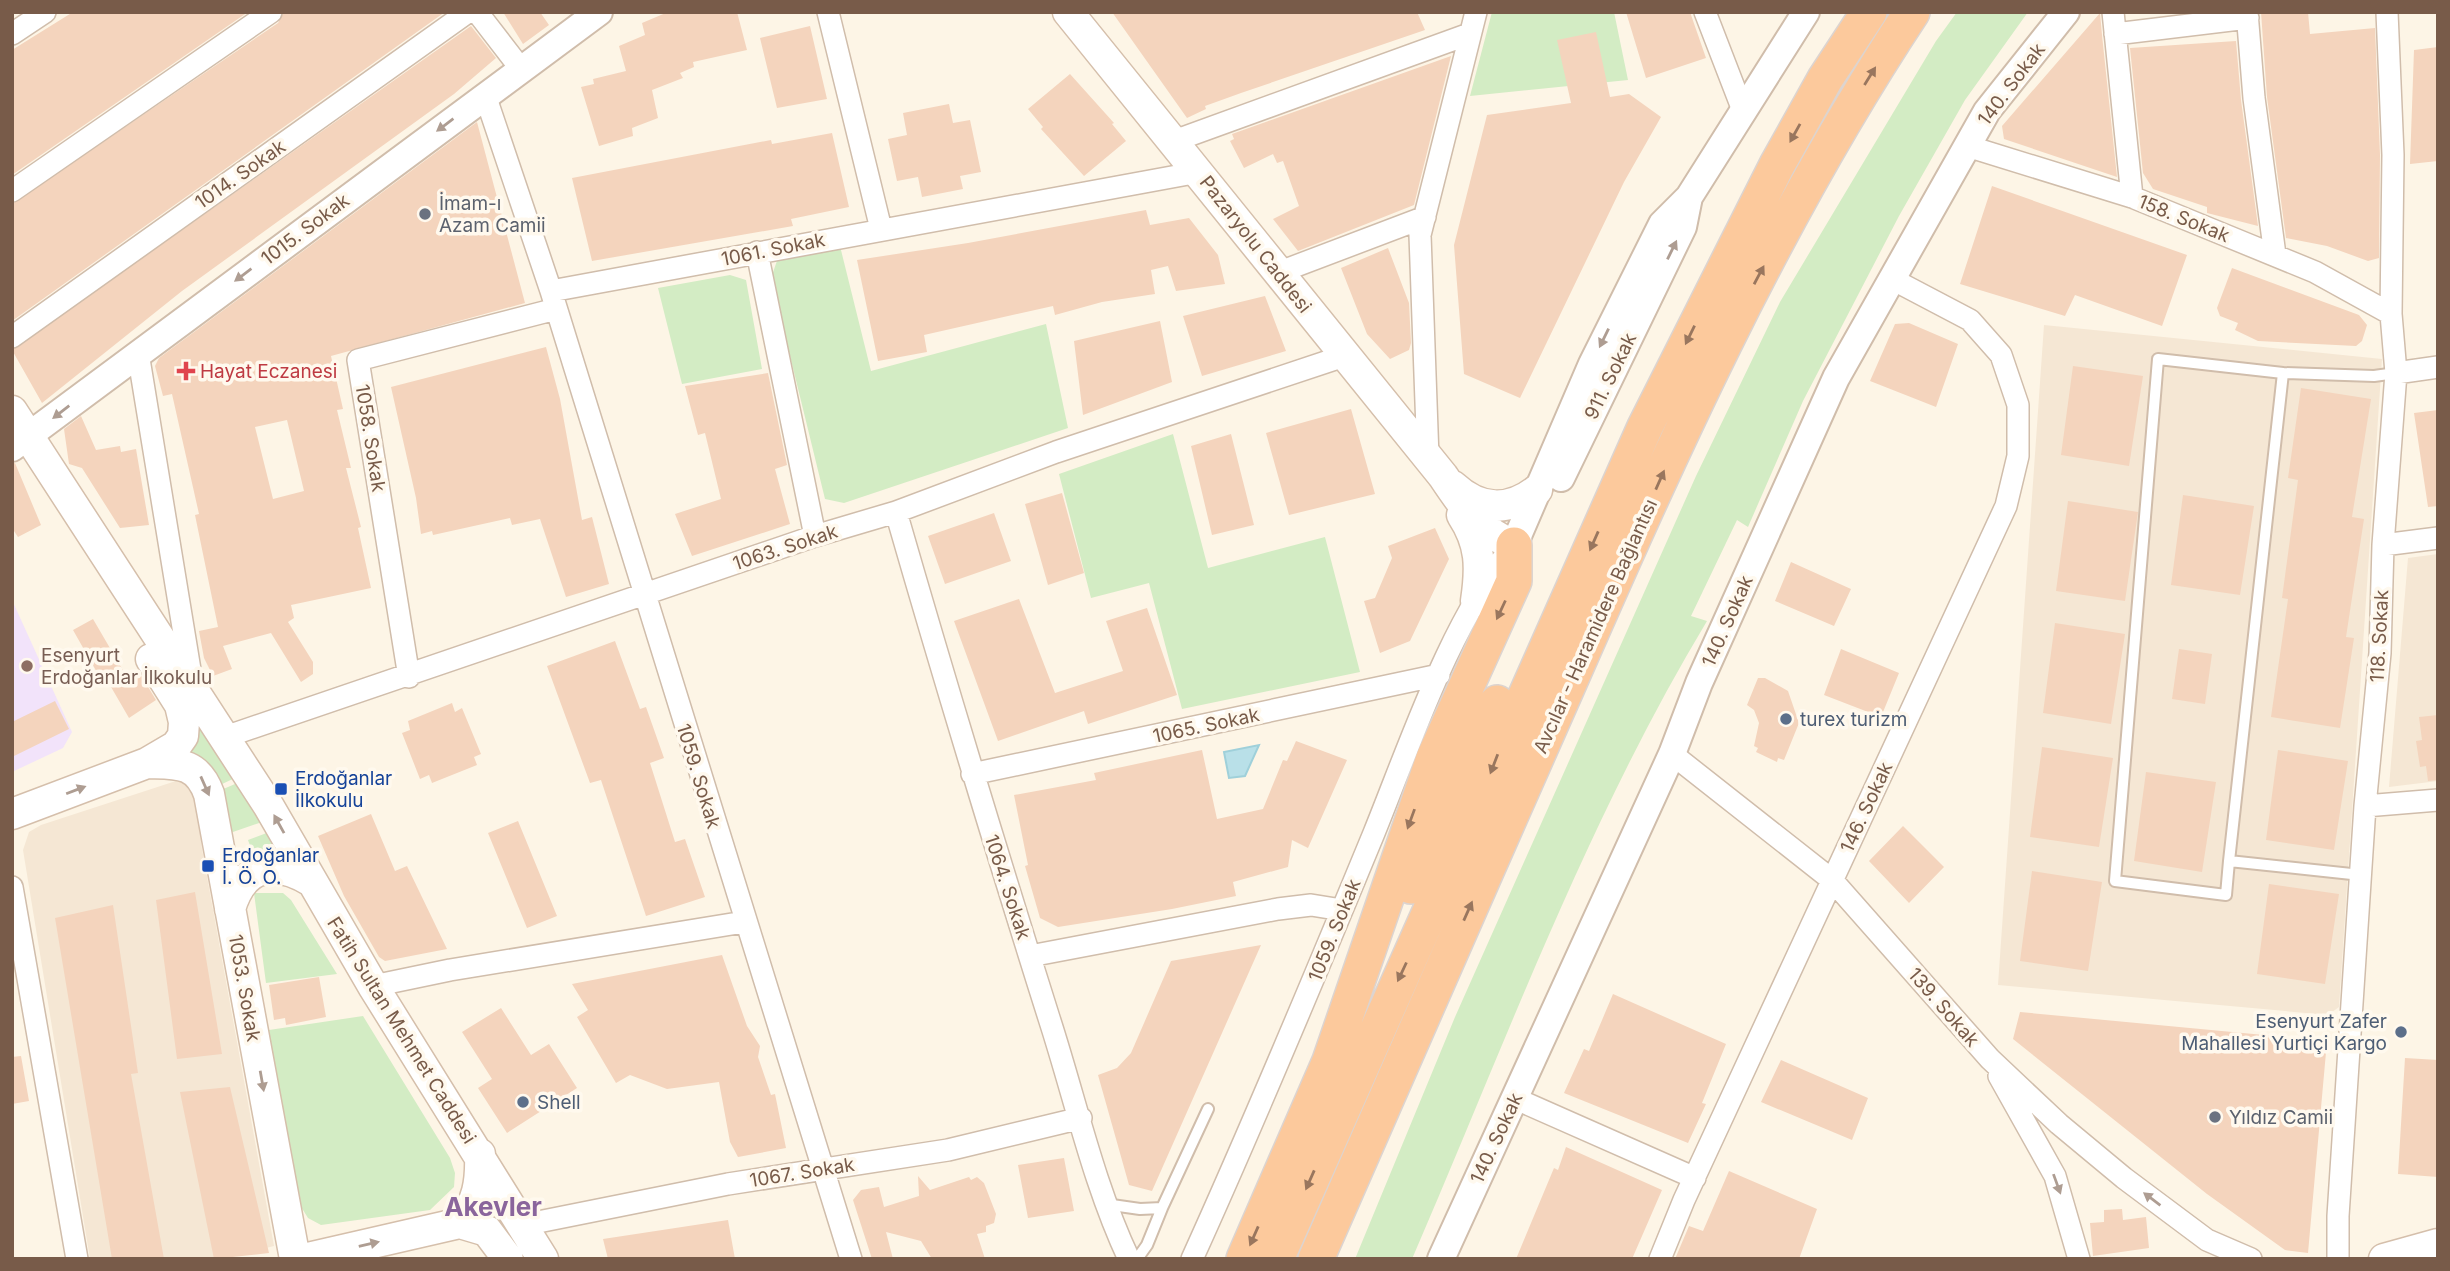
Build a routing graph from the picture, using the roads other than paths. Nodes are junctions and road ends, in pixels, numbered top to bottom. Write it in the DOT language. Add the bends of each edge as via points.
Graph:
graph roads {
  1 [pos="45,12"];
  2 [pos="271,12"];
  3 [pos="468,12"];
  4 [pos="477,12"];
  5 [pos="599,12"];
  6 [pos="828,12"];
  7 [pos="1068,12"];
  8 [pos="1476,12"];
  9 [pos="1705,12"];
  10 [pos="1806,12"];
  11 [pos="1869,12"];
  12 [pos="1912,12"];
  13 [pos="2066,12"];
  14 [pos="2113,12"];
  15 [pos="2388,12"];
  16 [pos="2248,15"];
  17 [pos="12,34"];
  18 [pos="1469,34"];
  19 [pos="2115,34"];
  20 [pos="521,69"];
  21 [pos="485,95"];
  22 [pos="1744,113"];
  23 [pos="1174,141"];
  24 [pos="1967,146"];
  25 [pos="1199,172"];
  26 [pos="12,191"];
  27 [pos="1689,197"];
  28 [pos="2132,197"];
  29 [pos="1425,217"];
  30 [pos="881,229"];
  31 [pos="757,253"];
  32 [pos="2275,255"];
  33 [pos="1280,272"];
  34 [pos="1892,279"];
  35 [pos="554,300"];
  36 [pos="2391,314"];
  37 [pos="12,337"];
  38 [pos="138,352"];
  39 [pos="1344,356"];
  40 [pos="2438,367"];
  41 [pos="2283,373"];
  42 [pos="2396,373"];
  43 [pos="12,411"];
  44 [pos="21,443"];
  45 [pos="1436,467"];
  46 [pos="1537,490"];
  47 [pos="896,512"];
  48 [pos="79,516"];
  49 [pos="815,536"];
  50 [pos="2438,538"];
  51 [pos="1514,545"];
  52 [pos="2383,545"];
  53 [pos="643,594"];
  54 [pos="1476,601"];
  55 [pos="1551,634"];
  56 [pos="1439,675"];
  57 [pos="409,677"];
  58 [pos="192,685"];
  59 [pos="225,737"];
  60 [pos="1672,754"];
  61 [pos="147,763"];
  62 [pos="972,774"];
  63 [pos="2438,800"];
  64 [pos="2365,806"];
  65 [pos="12,814"];
  66 [pos="2229,861"];
  67 [pos="2361,875"];
  68 [pos="1832,880"];
  69 [pos="311,881"];
  70 [pos="12,887"];
  71 [pos="230,908"];
  72 [pos="1342,910"];
  73 [pos="744,922"];
  74 [pos="1030,956"];
  75 [pos="1441,974"];
  76 [pos="373,986"];
  77 [pos="1990,1059"];
  78 [pos="1330,1061"];
  79 [pos="1514,1098"];
  80 [pos="1208,1109"];
  81 [pos="1081,1118"];
  82 [pos="2059,1124"];
  83 [pos="2038,1146"];
  84 [pos="480,1154"];
  85 [pos="823,1169"];
  86 [pos="1695,1178"];
  87 [pos="1105,1204"];
  88 [pos="1161,1208"];
  89 [pos="460,1223"];
  90 [pos="523,1225"];
  91 [pos="2438,1244"];
  92 [pos="2210,1249"];
  93 [pos="77,1259"];
  94 [pos="295,1259"];
  95 [pos="303,1259"];
  96 [pos="508,1259"];
  97 [pos="543,1259"];
  98 [pos="851,1259"];
  99 [pos="1129,1259"];
  100 [pos="1137,1259"];
  101 [pos="1192,1259"];
  102 [pos="1244,1259"];
  103 [pos="1276,1259"];
  104 [pos="1316,1259"];
  105 [pos="1340,1259"];
  106 [pos="1441,1259"];
  107 [pos="1660,1259"];
  108 [pos="2079,1259"];
  109 [pos="2251,1259"];
  110 [pos="2338,1259"];
  111 [pos="2384,1259"];
  1 -- 17 [label="street"];
  2 -- 26 [label="street"];
  3 -- 37 [label="street, 1014. Sokak"];
  4 -- 20 [label="street"];
  5 -- 20 [label="street, 1015. Sokak"];
  6 -- 30 [label="street"];
  7 -- 23 [label="main road, Pazaryolu Caddesi"];
  8 -- 18 [label="street"];
  9 -- 22 [label="street"];
  10 -- 22 [label="street, 911. Sokak"];
  11 -- 55 [label="highway, Avcılar - Haramidere Bağlantısı, one-way" via="1825,79 1724,265"];
  75 -- 12 [label="highway, Avcılar - Haramidere Bağlantısı, one-way" via="1726,339 1840,124"];
  13 -- 24 [label="street, 140. Sokak" via="1987,111"];
  14 -- 19 [label="street"];
  15 -- 36 [label="street, 118. Sokak" via="2393,156"];
  16 -- 19 [label="street"];
  16 -- 32 [label="street"];
  18 -- 23 [label="street"];
  18 -- 29 [label="street"];
  19 -- 28 [label="street"];
  20 -- 21 [label="street, 1015. Sokak"];
  21 -- 35 [label="street"];
  21 -- 38 [label="street, 1015. Sokak, one-way"];
  22 -- 27 [label="street, 911. Sokak"];
  23 -- 25 [label="main road, Pazaryolu Caddesi"];
  24 -- 28 [label="street, 158. Sokak"];
  24 -- 34 [label="street, 140. Sokak"];
  25 -- 30 [label="street, 1061. Sokak"];
  25 -- 33 [label="main road, Pazaryolu Caddesi"];
  27 -- 46 [label="street, 911. Sokak, one-way" via="1662,224 1638,270"];
  51 -- 27 [label="street, 911. Sokak, one-way" via="1534,529 1543,514 1683,227"];
  28 -- 32 [label="street, 158. Sokak"];
  29 -- 33 [label="street"];
  29 -- 45 [label="street" via="1420,235"];
  30 -- 31 [label="street, 1061. Sokak"];
  31 -- 35 [label="street, 1061. Sokak"];
  31 -- 49 [label="street"];
  32 -- 36 [label="street, 158. Sokak"];
  33 -- 39 [label="main road, Pazaryolu Caddesi"];
  34 -- 60 [label="street, 140. Sokak" via="1836,378 1699,683"];
  34 -- 68 [label="street, 146. Sokak" via="1970,320 2001,355 2018,405 2018,456 2006,506"];
  35 -- 53 [label="street, 1059. Sokak"];
  35 -- 57 [label="street, 1058. Sokak" via="358,360"];
  36 -- 42 [label="street, 118. Sokak"];
  38 -- 44 [label="street, 1015. Sokak, one-way"];
  38 -- 58 [label="street"];
  39 -- 45 [label="main road, Pazaryolu Caddesi"];
  39 -- 47 [label="street, 1063. Sokak" via="1056,452"];
  40 -- 42 [label="street"];
  41 -- 42 [label="lane"];
  41 -- 66 [label="lane"];
  41 -- 66 [label="lane" via="2158,359 2115,881 2225,895"];
  42 -- 52 [label="street, 118. Sokak"];
  43 -- 44 [label="main road, Fatih Sultan Mehmet Caddesi"];
  44 -- 48 [label="main road, Fatih Sultan Mehmet Caddesi"];
  45 -- 46 [label="main road" via="1462,494 1499,506 1517,505"];
  45 -- 51 [label="main road" via="1477,523 1493,537"];
  45 -- 54 [label="main road" via="1477,541 1481,569"];
  46 -- 51 [label="street, 911. Sokak"];
  47 -- 49 [label="street, 1063. Sokak"];
  47 -- 62 [label="street, 1064. Sokak"];
  48 -- 58 [label="main road, Fatih Sultan Mehmet Caddesi"];
  48 -- 61 [label="main road" via="113,595 180,705 183,736 168,752"];
  49 -- 53 [label="street, 1063. Sokak"];
  50 -- 52 [label="street"];
  51 -- 54 [label="street, 1059. Sokak"];
  51 -- 78 [label="highway, one-way" via="1514,581 1434,758"];
  52 -- 64 [label="street, 118. Sokak" via="2380,653"];
  53 -- 57 [label="street, 1063. Sokak"];
  53 -- 73 [label="street, 1059. Sokak"];
  54 -- 56 [label="street, 1059. Sokak"];
  55 -- 78 [label="highway" via="1501,695 1427,846 1346,1036"];
  55 -- 103 [label="highway, Avcılar - Haramidere Bağlantısı, one-way"];
  56 -- 62 [label="street, 1065. Sokak"];
  56 -- 72 [label="street, 1059. Sokak"];
  57 -- 59 [label="street, 1063. Sokak"];
  58 -- 59 [label="main road, Fatih Sultan Mehmet Caddesi"];
  69 -- 59 [label="main road, Fatih Sultan Mehmet Caddesi, one-way"];
  60 -- 68 [label="street, 139. Sokak"];
  60 -- 79 [label="street, 140. Sokak"];
  65 -- 61 [label="main road, one-way"];
  61 -- 71 [label="main road, 1053. Sokak, one-way" via="190,767 205,784"];
  62 -- 74 [label="street, 1064. Sokak"];
  63 -- 64 [label="street"];
  64 -- 67 [label="street, 118. Sokak"];
  66 -- 67 [label="lane"];
  67 -- 110 [label="street, 118. Sokak"];
  68 -- 77 [label="street, 139. Sokak"];
  68 -- 86 [label="street, 146. Sokak"];
  69 -- 71 [label="main road" via="288,869 257,871 237,888"];
  69 -- 76 [label="main road, Fatih Sultan Mehmet Caddesi"];
  70 -- 93 [label="street"];
  71 -- 94 [label="main road, 1053. Sokak, one-way"];
  72 -- 74 [label="street" via="1311,905 1278,909"];
  72 -- 101 [label="street, 1059. Sokak"];
  73 -- 76 [label="street"];
  73 -- 85 [label="street, 1059. Sokak"];
  74 -- 81 [label="street, 1064. Sokak"];
  75 -- 104 [label="highway, Avcılar - Haramidere Bağlantısı"];
  75 -- 105 [label="highway" via="1438,1007 1413,1090"];
  76 -- 84 [label="main road, Fatih Sultan Mehmet Caddesi"];
  77 -- 82 [label="street, 139. Sokak"];
  77 -- 83 [label="street"];
  78 -- 102 [label="highway, one-way"];
  79 -- 86 [label="street"];
  79 -- 106 [label="street, 140. Sokak"];
  80 -- 88 [label="lane"];
  81 -- 85 [label="street, 1067. Sokak" via="948,1150"];
  81 -- 87 [label="street, 1064. Sokak"];
  82 -- 83 [label="street" via="2042,1129"];
  92 -- 82 [label="street, 139. Sokak, one-way"];
  83 -- 108 [label="street, one-way" via="2056,1176"];
  84 -- 89 [label="main road" via="477,1194"];
  84 -- 90 [label="main road, Fatih Sultan Mehmet Caddesi"];
  85 -- 90 [label="street, 1067. Sokak"];
  85 -- 98 [label="street, 1059. Sokak"];
  86 -- 107 [label="street, 146. Sokak"];
  87 -- 88 [label="lane"];
  87 -- 99 [label="street, 1064. Sokak"];
  88 -- 100 [label="lane"];
  95 -- 89 [label="main road, one-way"];
  89 -- 96 [label="main road" via="487,1231"];
  90 -- 97 [label="main road, Fatih Sultan Mehmet Caddesi"];
  91 -- 111 [label="main road"];
  92 -- 109 [label="street, 139. Sokak"];
}
